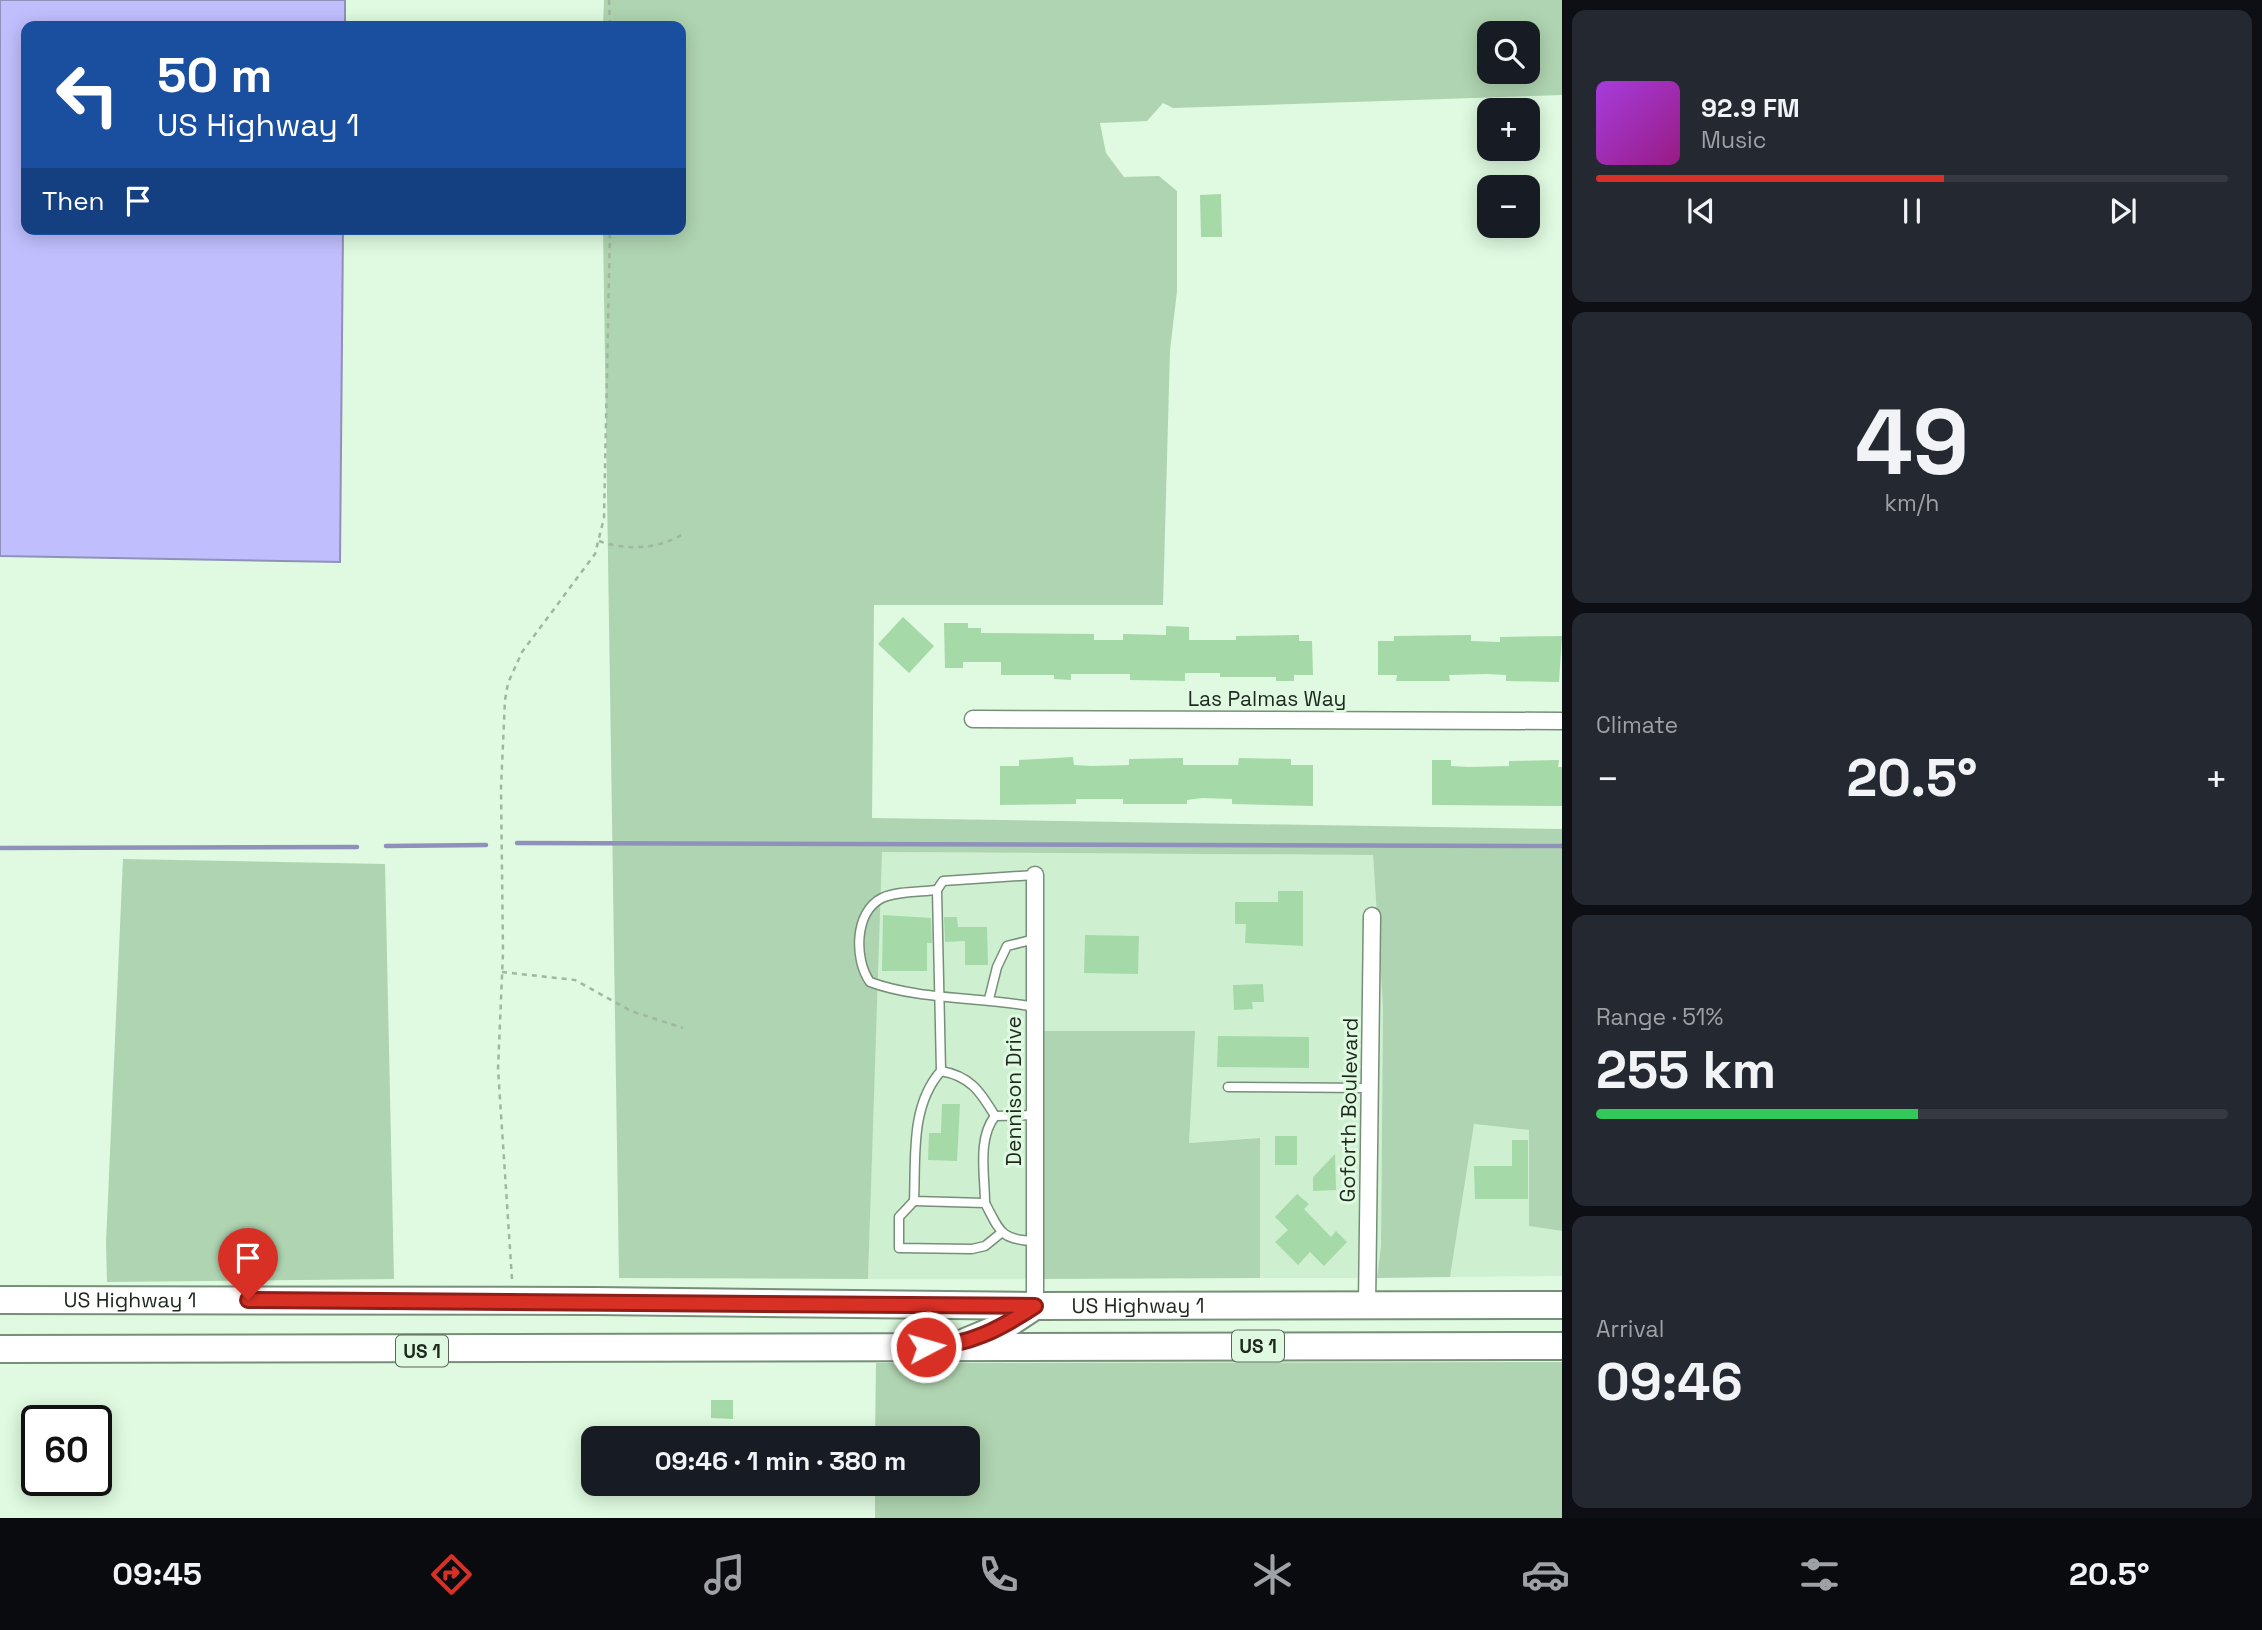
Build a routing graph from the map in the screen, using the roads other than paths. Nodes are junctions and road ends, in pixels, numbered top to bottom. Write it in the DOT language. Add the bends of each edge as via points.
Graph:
graph roads {
  1 [pos="973,719"];
  2 [pos="1562,721"];
  3 [pos="1035,876"];
  4 [pos="937,890"];
  5 [pos="1372,916"];
  6 [pos="1035,939"];
  7 [pos="937,995"];
  8 [pos="989,999"];
  9 [pos="1035,1007"];
  10 [pos="941,1072"];
  11 [pos="1228,1087"];
  12 [pos="1370,1088"];
  13 [pos="1035,1115"];
  14 [pos="995,1116"];
  15 [pos="914,1201"];
  16 [pos="985,1203"];
  17 [pos="1001,1233"];
  18 [pos="1035,1241"];
  19 [pos="0,1300"];
  20 [pos="1367,1305"];
  21 [pos="1562,1305"];
  22 [pos="1035,1306"];
  23 [pos="1562,1346"];
  24 [pos="953,1347"];
  25 [pos="0,1349"];
  1 -- 2 [label="street, Las Palmas Way"];
  3 -- 4 [label="lane" via="943,881"];
  3 -- 6 [label="street, Dennison Drive"];
  4 -- 7 [label="lane"];
  4 -- 7 [label="lane" via="879,900 866,919 858,957 870,982"];
  5 -- 12 [label="street, Goforth Boulevard"];
  6 -- 8 [label="lane" via="1014,943 1003,951"];
  6 -- 9 [label="street, Dennison Drive"];
  7 -- 8 [label="lane"];
  7 -- 10 [label="lane"];
  8 -- 9 [label="lane"];
  9 -- 13 [label="street, Dennison Drive"];
  10 -- 14 [label="lane" via="960,1074 971,1081"];
  10 -- 15 [label="lane" via="929,1085 918,1118"];
  11 -- 12 [label="lane"];
  12 -- 20 [label="street, Goforth Boulevard"];
  13 -- 14 [label="lane"];
  13 -- 18 [label="street, Dennison Drive"];
  14 -- 16 [label="lane" via="984,1140"];
  15 -- 16 [label="lane"];
  15 -- 17 [label="lane" via="899,1217 899,1248 972,1249 985,1246"];
  16 -- 17 [label="lane"];
  17 -- 18 [label="lane" via="1015,1241"];
  18 -- 22 [label="street, Dennison Drive"];
  19 -- 22 [label="main road, US Highway 1 / US 1"];
  20 -- 21 [label="main road, US Highway 1 / US 1"];
  20 -- 22 [label="main road, US Highway 1 / US 1"];
  22 -- 24 [label="main road" via="1006,1325"];
  23 -- 24 [label="main road, US Highway 1 / US 1"];
  24 -- 25 [label="main road, US Highway 1 / US 1"];
}
